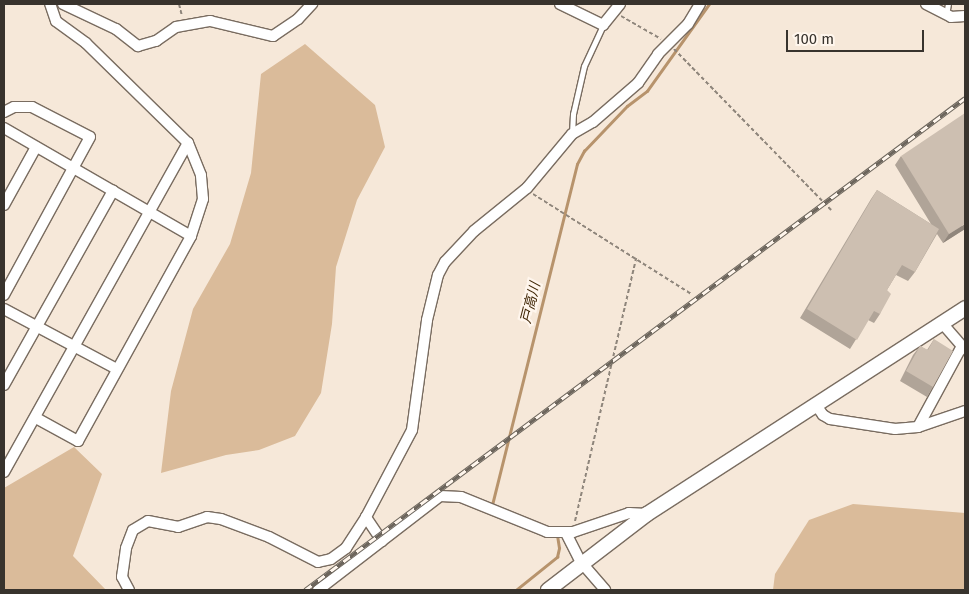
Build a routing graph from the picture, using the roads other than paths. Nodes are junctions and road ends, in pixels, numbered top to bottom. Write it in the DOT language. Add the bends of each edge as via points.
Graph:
graph roads {
  1 [pos="50,4"];
  2 [pos="63,4"];
  3 [pos="312,4"];
  4 [pos="560,4"];
  5 [pos="700,4"];
  6 [pos="926,4"];
  7 [pos="948,4"];
  8 [pos="617,8"];
  9 [pos="946,15"];
  10 [pos="965,16"];
  11 [pos="603,25"];
  12 [pos="4,112"];
  13 [pos="4,128"];
  14 [pos="572,134"];
  15 [pos="188,144"];
  16 [pos="36,147"];
  17 [pos="75,169"];
  18 [pos="113,191"];
  19 [pos="4,205"];
  20 [pos="150,212"];
  21 [pos="190,236"];
  22 [pos="4,295"];
  23 [pos="4,308"];
  24 [pos="965,308"];
  25 [pos="942,323"];
  26 [pos="37,326"];
  27 [pos="75,348"];
  28 [pos="964,348"];
  29 [pos="117,369"];
  30 [pos="4,385"];
  31 [pos="816,405"];
  32 [pos="965,411"];
  33 [pos="36,418"];
  34 [pos="918,426"];
  35 [pos="4,472"];
  36 [pos="647,514"];
  37 [pos="366,518"];
  38 [pos="569,533"];
  39 [pos="382,541"];
  40 [pos="581,562"];
  41 [pos="130,590"];
  42 [pos="318,590"];
  43 [pos="548,590"];
  44 [pos="605,590"];
  1 -- 15 [label="street" via="56,21 86,42"];
  2 -- 3 [label="street" via="116,29 138,46 156,41 169,30 210,21 273,36 298,19"];
  4 -- 11 [label="street"];
  5 -- 14 [label="street" via="688,24 625,95 593,122"];
  6 -- 9 [label="street"];
  7 -- 9 [label="lane"];
  8 -- 11 [label="street"];
  9 -- 10 [label="street"];
  11 -- 14 [label="lane" via="584,66"];
  12 -- 17 [label="street" via="14,107 32,107 90,137"];
  13 -- 16 [label="street"];
  14 -- 37 [label="street" via="527,188 459,245 438,275 427,320 412,430"];
  15 -- 20 [label="street"];
  15 -- 21 [label="street" via="201,175 203,199"];
  16 -- 17 [label="street"];
  16 -- 19 [label="street"];
  17 -- 18 [label="street"];
  17 -- 22 [label="street"];
  18 -- 20 [label="street"];
  18 -- 26 [label="street"];
  20 -- 21 [label="street"];
  20 -- 27 [label="street"];
  21 -- 29 [label="street"];
  23 -- 26 [label="street"];
  24 -- 25 [label="street"];
  25 -- 28 [label="street"];
  25 -- 31 [label="street"];
  26 -- 27 [label="street"];
  26 -- 30 [label="street"];
  27 -- 29 [label="street"];
  27 -- 33 [label="street"];
  28 -- 34 [label="street"];
  29 -- 33 [label="street" via="78,441"];
  31 -- 34 [label="street" via="830,419 880,428"];
  31 -- 36 [label="street"];
  32 -- 34 [label="street"];
  33 -- 35 [label="street"];
  36 -- 38 [label="street" via="629,513"];
  36 -- 40 [label="street"];
  37 -- 39 [label="street"];
  37 -- 41 [label="street" via="346,548 331,559 318,562 269,537 221,519 208,517 178,527 148,521 133,530 126,548 122,577"];
  38 -- 39 [label="street" via="547,532 451,495 440,496"];
  38 -- 40 [label="street"];
  39 -- 42 [label="street"];
  40 -- 43 [label="street"];
  40 -- 44 [label="street"];
}
